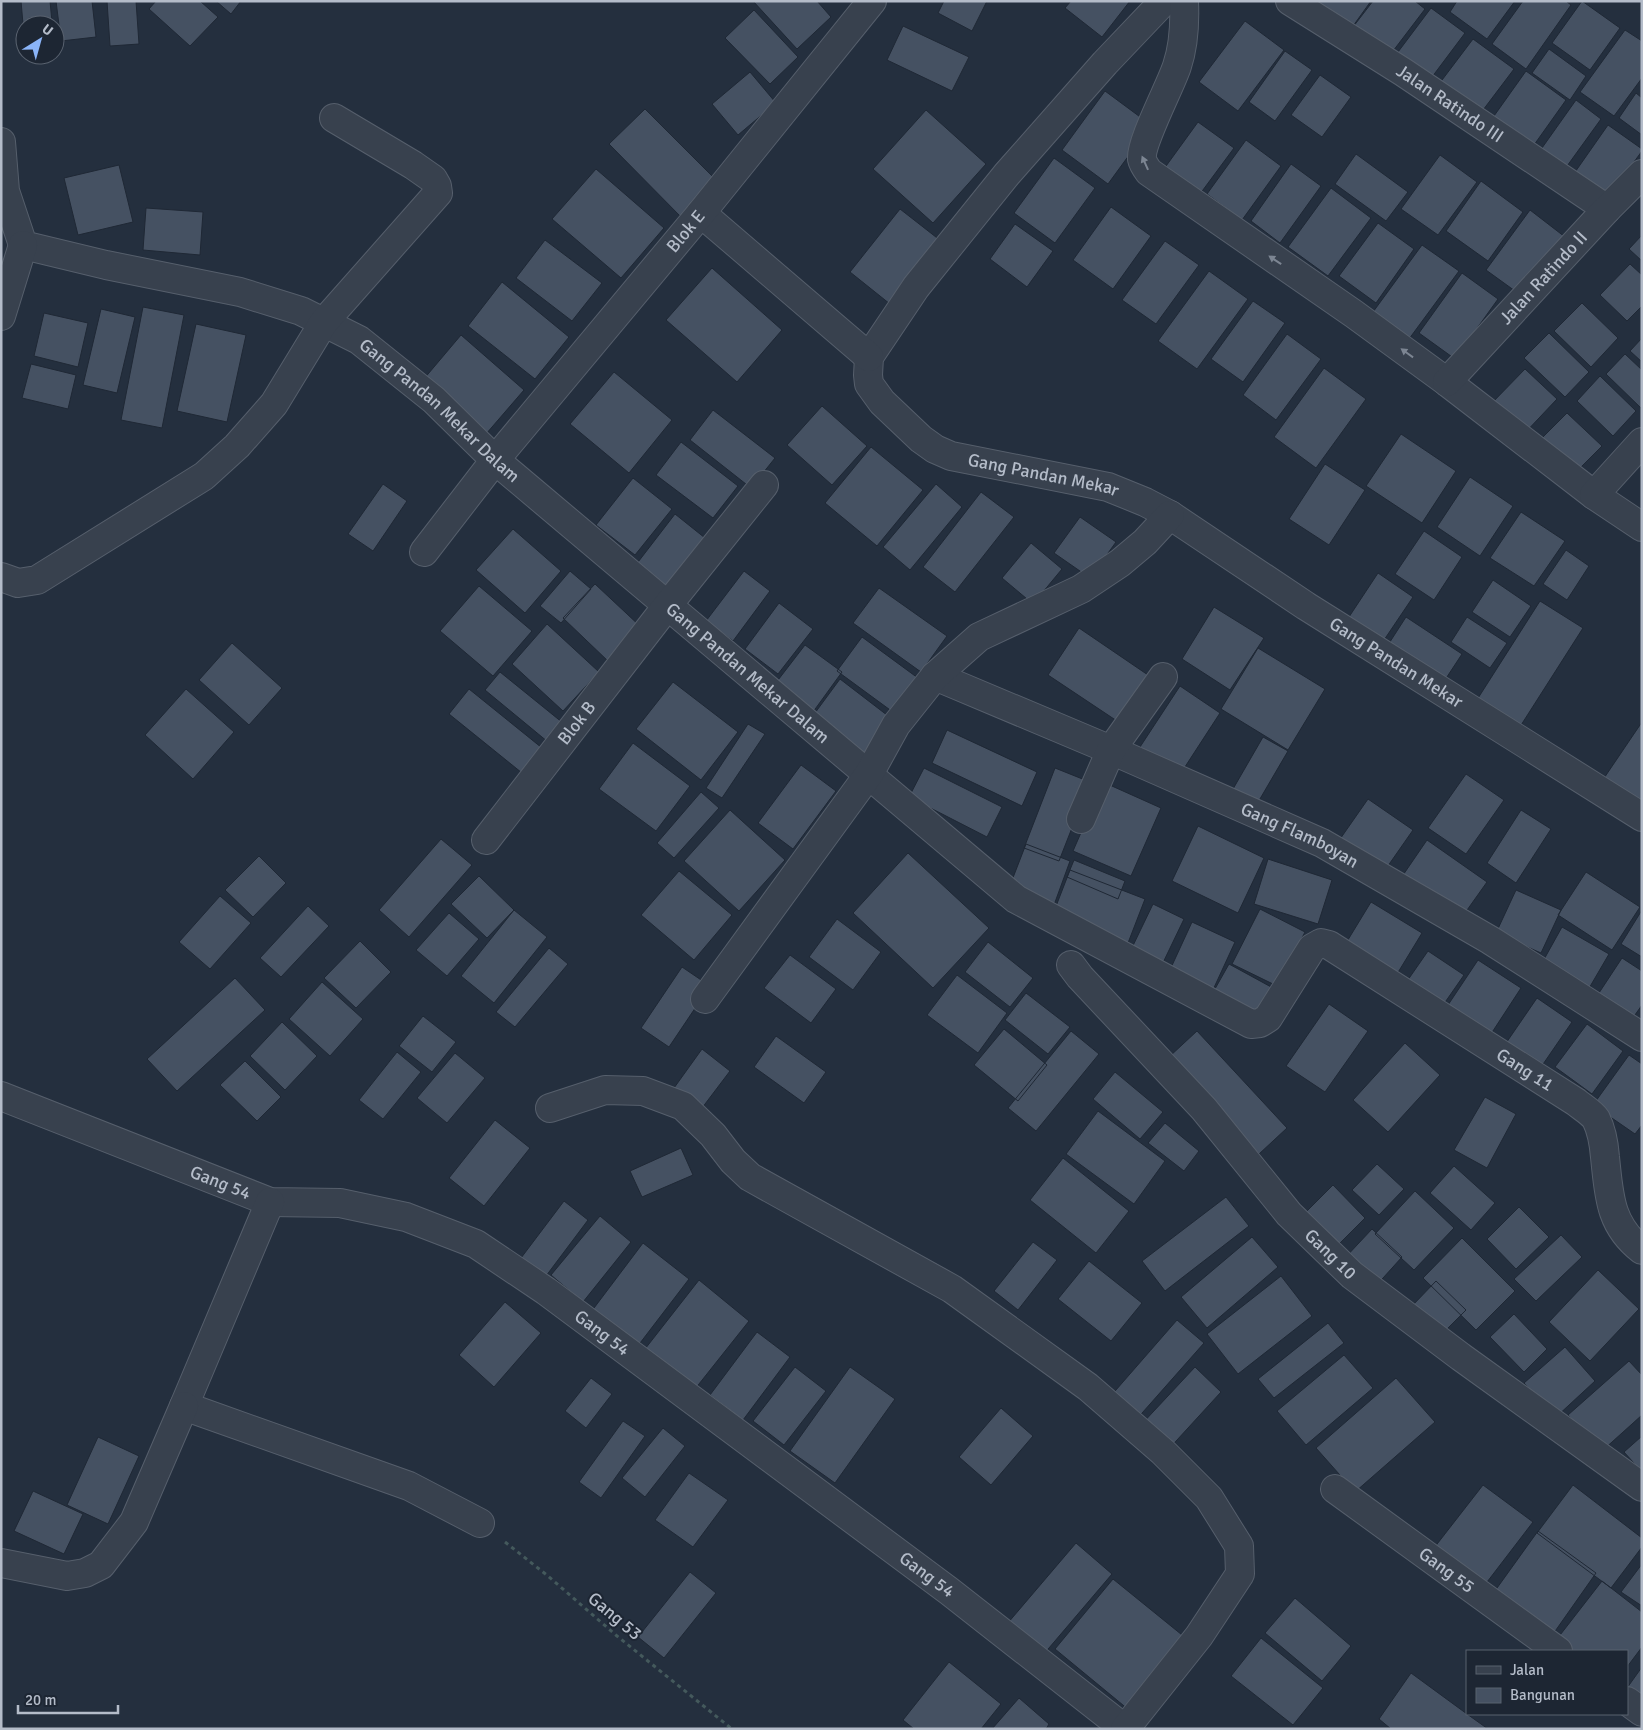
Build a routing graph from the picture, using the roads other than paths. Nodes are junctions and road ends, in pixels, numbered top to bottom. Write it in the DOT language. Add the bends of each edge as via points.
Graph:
graph roads {
  1 [pos="872,1"];
  2 [pos="1164,1"];
  3 [pos="1184,1"];
  4 [pos="1290,1"];
  5 [pos="334,118"];
  6 [pos="1,142"];
  7 [pos="1642,174"];
  8 [pos="3,191"];
  9 [pos="1607,209"];
  10 [pos="701,213"];
  11 [pos="23,245"];
  12 [pos="1,316"];
  13 [pos="324,322"];
  14 [pos="868,356"];
  15 [pos="1447,382"];
  16 [pos="1642,442"];
  17 [pos="496,460"];
  18 [pos="764,485"];
  19 [pos="1594,495"];
  20 [pos="1170,515"];
  21 [pos="1642,527"];
  22 [pos="424,552"];
  23 [pos="1,577"];
  24 [pos="667,606"];
  25 [pos="935,676"];
  26 [pos="1163,677"];
  27 [pos="1111,750"];
  28 [pos="869,774"];
  29 [pos="1642,817"];
  30 [pos="1081,819"];
  31 [pos="486,840"];
  32 [pos="1329,946"];
  33 [pos="1071,965"];
  34 [pos="705,999"];
  35 [pos="1642,1037"];
  36 [pos="1,1096"];
  37 [pos="550,1108"];
  38 [pos="270,1202"];
  39 [pos="1642,1250"];
  40 [pos="184,1406"];
  41 [pos="1642,1487"];
  42 [pos="1335,1489"];
  43 [pos="480,1523"];
  44 [pos="1,1563"];
  45 [pos="1557,1650"];
  46 [pos="1628,1702"];
  47 [pos="1642,1712"];
  48 [pos="1125,1729"];
  1 -- 10 [label="street, Blok E"];
  2 -- 14 [label="street" via="1007,174 916,287"];
  15 -- 3 [label="street, one-way" via="1149,172 1144,165 1144,142 1178,64 1185,28"];
  4 -- 9 [label="street, Jalan Ratindo III" via="1403,72"];
  5 -- 13 [label="street" via="414,165 433,179 438,193"];
  6 -- 8 [label="street"];
  7 -- 9 [label="street, Jalan Ratindo II"];
  8 -- 11 [label="street"];
  9 -- 15 [label="street, Jalan Ratindo II"];
  10 -- 14 [label="street"];
  10 -- 17 [label="street, Blok E"];
  11 -- 12 [label="street"];
  11 -- 13 [label="street, Gang Pandan Mekar Dalam" via="240,292 301,311"];
  13 -- 17 [label="street, Gang Pandan Mekar Dalam" via="359,340 434,400"];
  13 -- 23 [label="street" via="274,404 237,446 204,476 38,580 18,583"];
  14 -- 20 [label="street, Gang Pandan Mekar" via="869,384 882,402 935,449 951,456 1108,487"];
  15 -- 19 [label="street"];
  16 -- 19 [label="street"];
  17 -- 22 [label="street, Blok E"];
  17 -- 24 [label="street, Gang Pandan Mekar Dalam"];
  18 -- 24 [label="street, Blok B"];
  19 -- 21 [label="street"];
  20 -- 25 [label="street" via="1120,563 1081,589 979,637"];
  20 -- 29 [label="street, Gang Pandan Mekar" via="1306,606"];
  24 -- 28 [label="street, Gang Pandan Mekar Dalam"];
  24 -- 31 [label="street, Blok B"];
  25 -- 27 [label="street, Gang Flamboyan"];
  25 -- 28 [label="street" via="896,725"];
  26 -- 27 [label="street"];
  27 -- 30 [label="street"];
  27 -- 35 [label="street, Gang Flamboyan" via="1322,843 1490,940"];
  28 -- 32 [label="street, Gang Pandan Mekar Dalam" via="1016,899 1251,1024 1268,1018 1312,948 1321,943"];
  28 -- 34 [label="street"];
  32 -- 39 [label="street, Gang 11" via="1576,1102 1595,1118 1603,1136 1610,1204 1617,1223"];
  33 -- 41 [label="street, Gang 10" via="1204,1109 1289,1214 1352,1275"];
  36 -- 38 [label="street, Gang 54"];
  37 -- 48 [label="street" via="605,1090 643,1091 682,1106 750,1177 952,1289 1088,1387 1163,1452 1209,1498 1239,1546 1240,1574 1200,1636"];
  38 -- 40 [label="street"];
  38 -- 48 [label="street, Gang 54" via="340,1203 406,1217 476,1244 546,1291 949,1591"];
  40 -- 43 [label="street" via="410,1486"];
  40 -- 44 [label="street" via="134,1522 102,1565 85,1573 67,1576"];
  42 -- 45 [label="street, Gang 55"];
  46 -- 47 [label="street"];
}
